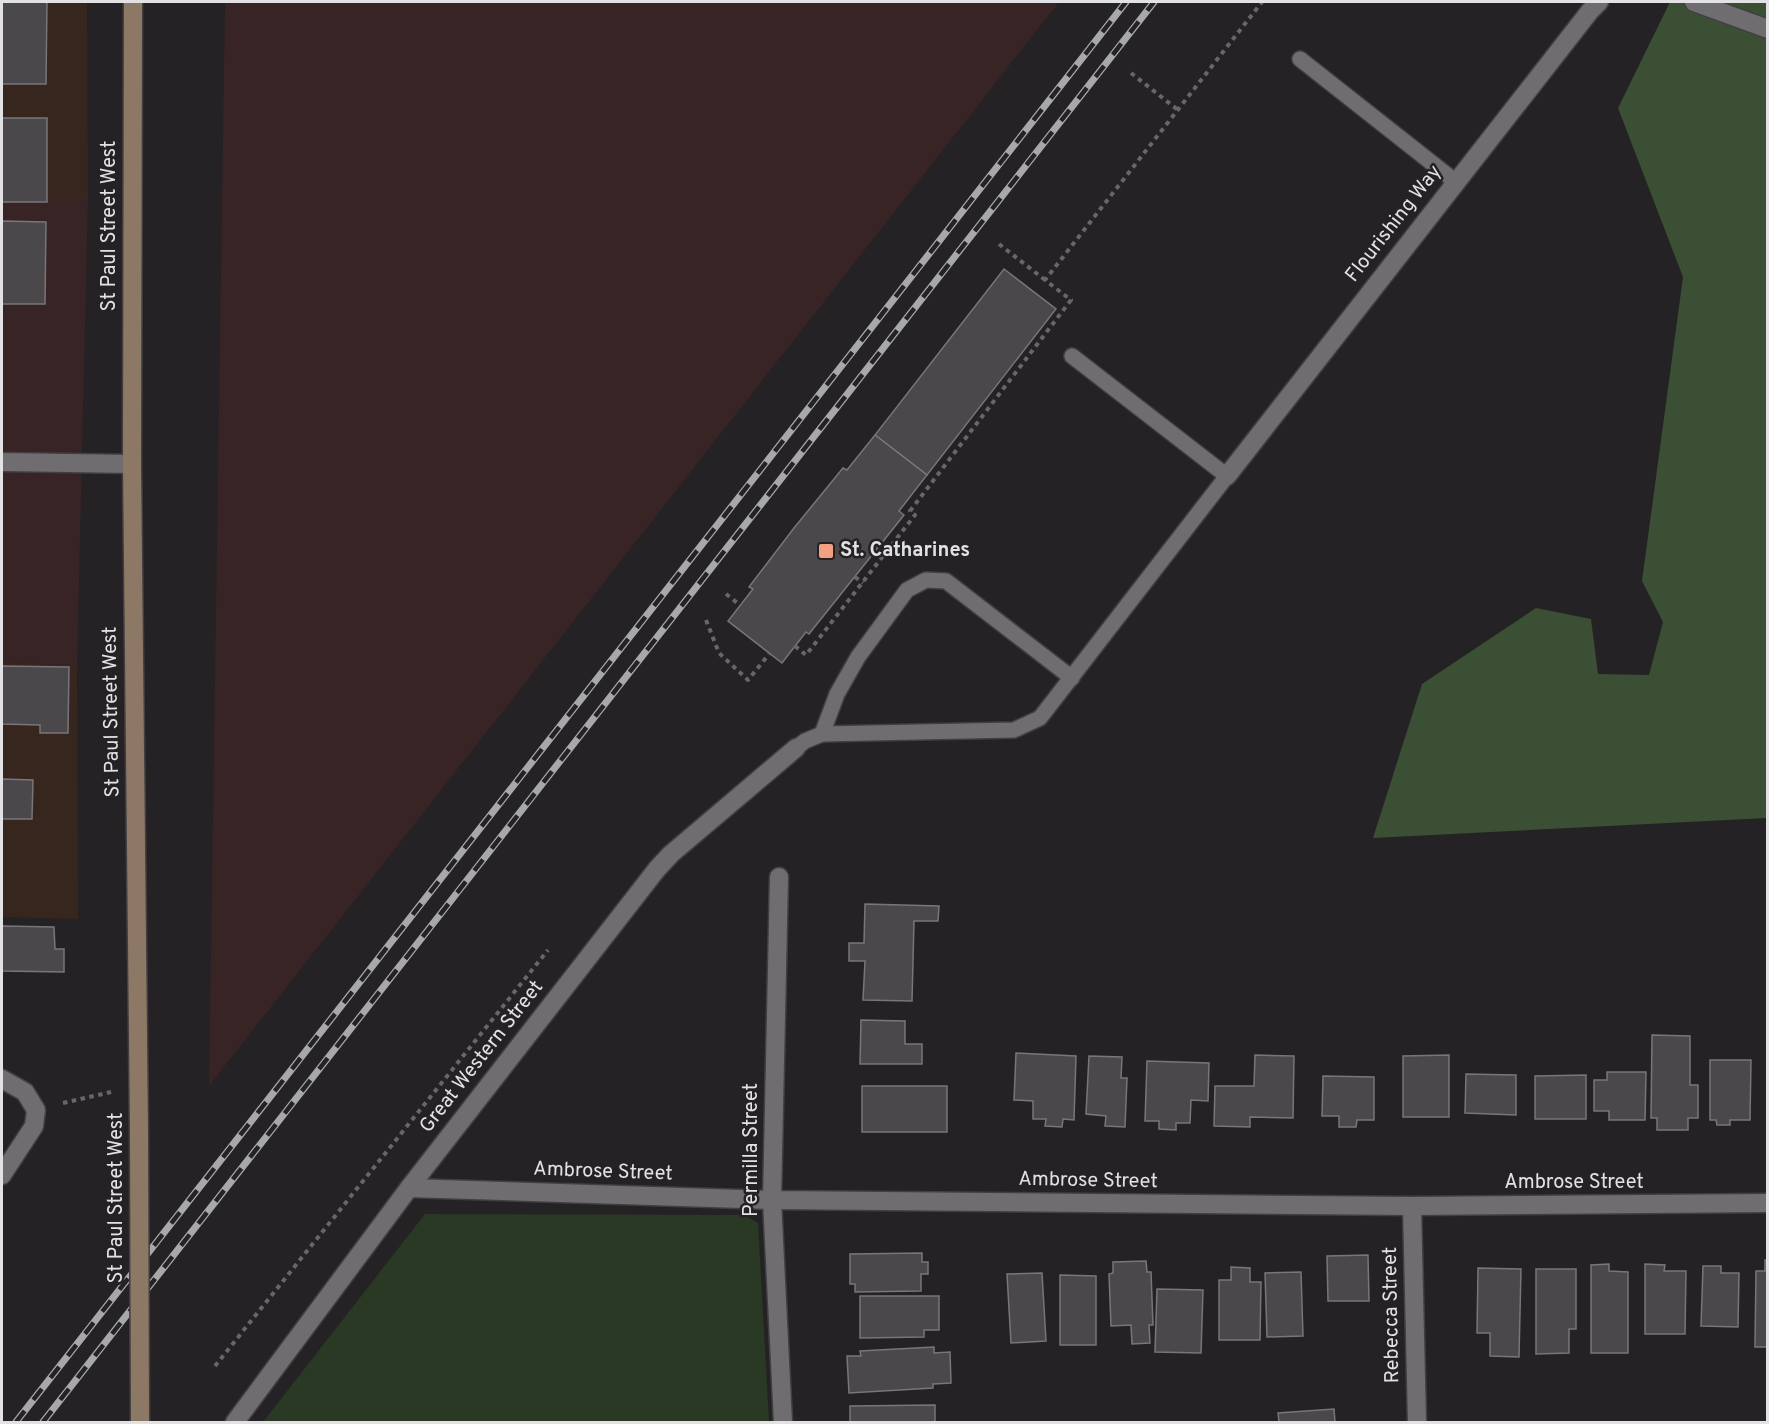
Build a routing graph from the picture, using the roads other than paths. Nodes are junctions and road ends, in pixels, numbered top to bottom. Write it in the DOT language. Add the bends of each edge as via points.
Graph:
graph roads {
  1 [pos="133,2"];
  2 [pos="1599,2"];
  3 [pos="1694,2"];
  4 [pos="1767,28"];
  5 [pos="1300,59"];
  6 [pos="1456,182"];
  7 [pos="1072,356"];
  8 [pos="2,462"];
  9 [pos="132,464"];
  10 [pos="1227,476"];
  11 [pos="1072,678"];
  12 [pos="822,734"];
  13 [pos="796,748"];
  14 [pos="779,877"];
  15 [pos="2,1079"];
  16 [pos="2,1175"];
  17 [pos="409,1188"];
  18 [pos="772,1200"];
  19 [pos="1767,1203"];
  20 [pos="1412,1206"];
  21 [pos="140,1422"];
  22 [pos="235,1422"];
  23 [pos="783,1422"];
  24 [pos="1416,1422"];
  1 -- 9 [label="main road, St Paul Street West"];
  2 -- 6 [label="street, Flourishing Way"];
  3 -- 4 [label="street"];
  5 -- 6 [label="lane"];
  6 -- 10 [label="street, Flourishing Way"];
  7 -- 10 [label="lane"];
  8 -- 9 [label="street"];
  9 -- 21 [label="main road, St Paul Street West, bridge"];
  10 -- 11 [label="lane"];
  11 -- 12 [label="lane" via="1040,718 1014,730"];
  11 -- 12 [label="lane" via="945,581 926,580 907,590 858,657 837,694"];
  12 -- 13 [label="lane"];
  13 -- 17 [label="street, Great Western Street" via="657,868"];
  14 -- 18 [label="street, Permilla Street"];
  15 -- 16 [label="street" via="25,1092 36,1110 34,1126"];
  17 -- 18 [label="street, Ambrose Street"];
  17 -- 22 [label="street, Great Western Street"];
  18 -- 20 [label="street, Ambrose Street"];
  18 -- 23 [label="street, Permilla Street"];
  19 -- 20 [label="street, Ambrose Street"];
  20 -- 24 [label="street, Rebecca Street"];
}
